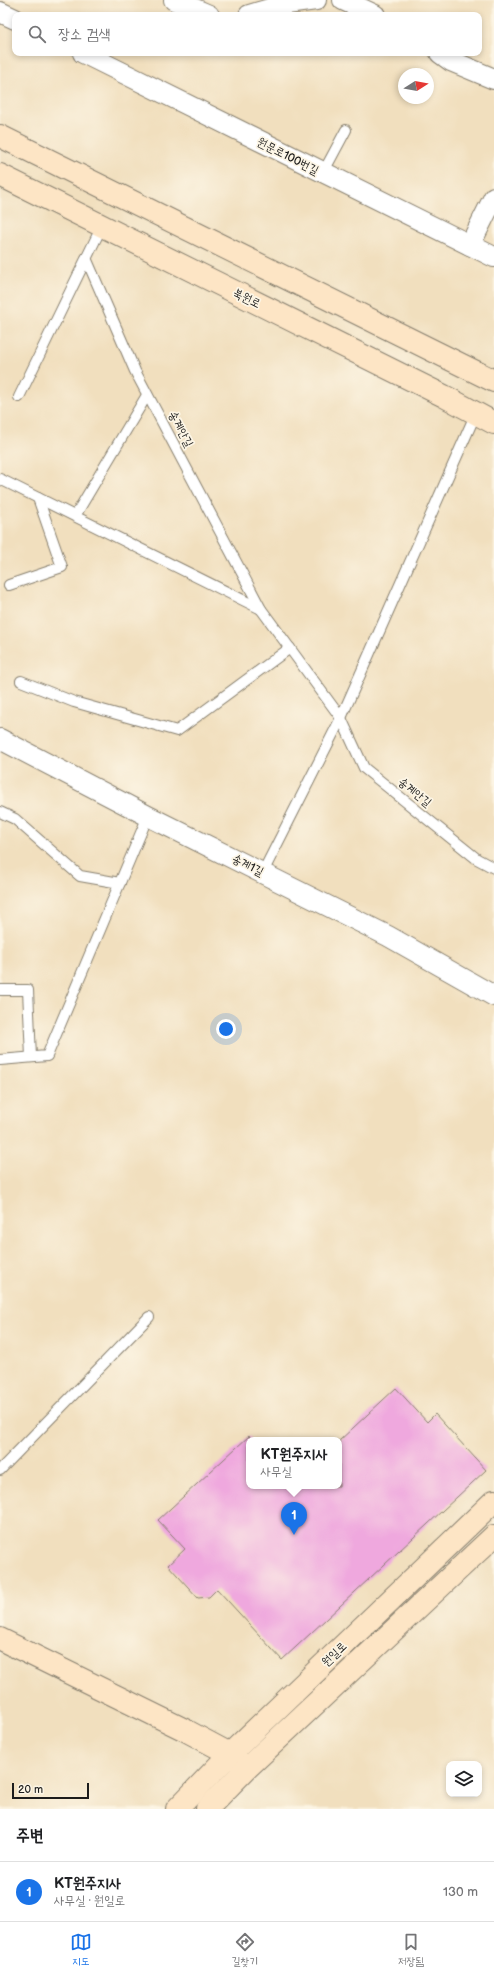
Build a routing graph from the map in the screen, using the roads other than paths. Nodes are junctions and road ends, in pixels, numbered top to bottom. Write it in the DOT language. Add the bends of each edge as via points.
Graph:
graph roads {
  1 [pos="174,0"];
  2 [pos="316,0"];
  3 [pos="343,0"];
  4 [pos="0,12"];
  5 [pos="202,12"];
  6 [pos="259,12"];
  7 [pos="368,12"];
  8 [pos="12,18"];
  9 [pos="88,56"];
  10 [pos="444,56"];
  11 [pos="494,79"];
  12 [pos="346,130"];
  13 [pos="0,136"];
  14 [pos="323,173"];
  15 [pos="0,175"];
  16 [pos="494,197"];
  17 [pos="102,226"];
  18 [pos="470,245"];
  19 [pos="494,257"];
  20 [pos="86,258"];
  21 [pos="494,381"];
  22 [pos="148,395"];
  23 [pos="19,397"];
  24 [pos="485,418"];
  25 [pos="0,479"];
  26 [pos="38,498"];
  27 [pos="75,516"];
  28 [pos="9,585"];
  29 [pos="261,608"];
  30 [pos="290,648"];
  31 [pos="21,681"];
  32 [pos="340,718"];
  33 [pos="0,739"];
  34 [pos="0,812"];
  35 [pos="148,816"];
  36 [pos="494,868"];
  37 [pos="263,872"];
  38 [pos="120,883"];
  39 [pos="0,990"];
  40 [pos="494,996"];
  41 [pos="31,1057"];
  42 [pos="0,1060"];
  43 [pos="149,1317"];
  44 [pos="0,1470"];
  45 [pos="494,1501"];
  46 [pos="494,1536"];
  47 [pos="0,1639"];
  48 [pos="230,1754"];
  49 [pos="246,1769"];
  50 [pos="177,1809"];
  51 [pos="207,1809"];
  1 -- 5 [label="street"];
  2 -- 6 [label="street" via="286,4"];
  3 -- 7 [label="street"];
  4 -- 8 [label="street"];
  9 -- 14 [label="street, 원문로100번길"];
  10 -- 11 [label="street"];
  12 -- 14 [label="lane"];
  13 -- 21 [label="street"];
  14 -- 18 [label="street, 원문로100번길"];
  15 -- 17 [label="street, 북원로"];
  16 -- 18 [label="street"];
  17 -- 20 [label="lane"];
  17 -- 24 [label="street, 북원로"];
  18 -- 19 [label="street, 원문로100번길"];
  20 -- 22 [label="lane, 송계안길"];
  20 -- 23 [label="lane"];
  22 -- 27 [label="lane"];
  22 -- 29 [label="lane, 송계안길"];
  24 -- 32 [label="lane"];
  25 -- 26 [label="lane, 송계안길"];
  26 -- 27 [label="lane, 송계안길"];
  26 -- 28 [label="lane" via="62,567"];
  27 -- 29 [label="lane, 송계안길"];
  29 -- 30 [label="lane, 송계안길"];
  30 -- 31 [label="lane" via="177,731 74,702"];
  30 -- 32 [label="lane, 송계안길"];
  32 -- 36 [label="lane, 송계안길" via="364,768 477,860"];
  32 -- 37 [label="lane"];
  33 -- 35 [label="street, 송계1길"];
  34 -- 38 [label="lane" via="15,819 80,876"];
  35 -- 37 [label="street, 송계1길"];
  35 -- 38 [label="lane"];
  37 -- 40 [label="street, 송계1길" via="388,936"];
  38 -- 41 [label="lane" via="48,1056"];
  39 -- 41 [label="lane" via="28,990"];
  41 -- 42 [label="lane"];
  43 -- 44 [label="lane"];
  45 -- 48 [label="street, 원일로"];
  46 -- 49 [label="street, 원일로"];
  47 -- 48 [label="street"];
  48 -- 49 [label="street"];
  48 -- 50 [label="street, 원일로"];
  49 -- 51 [label="street, 원일로"];
}
